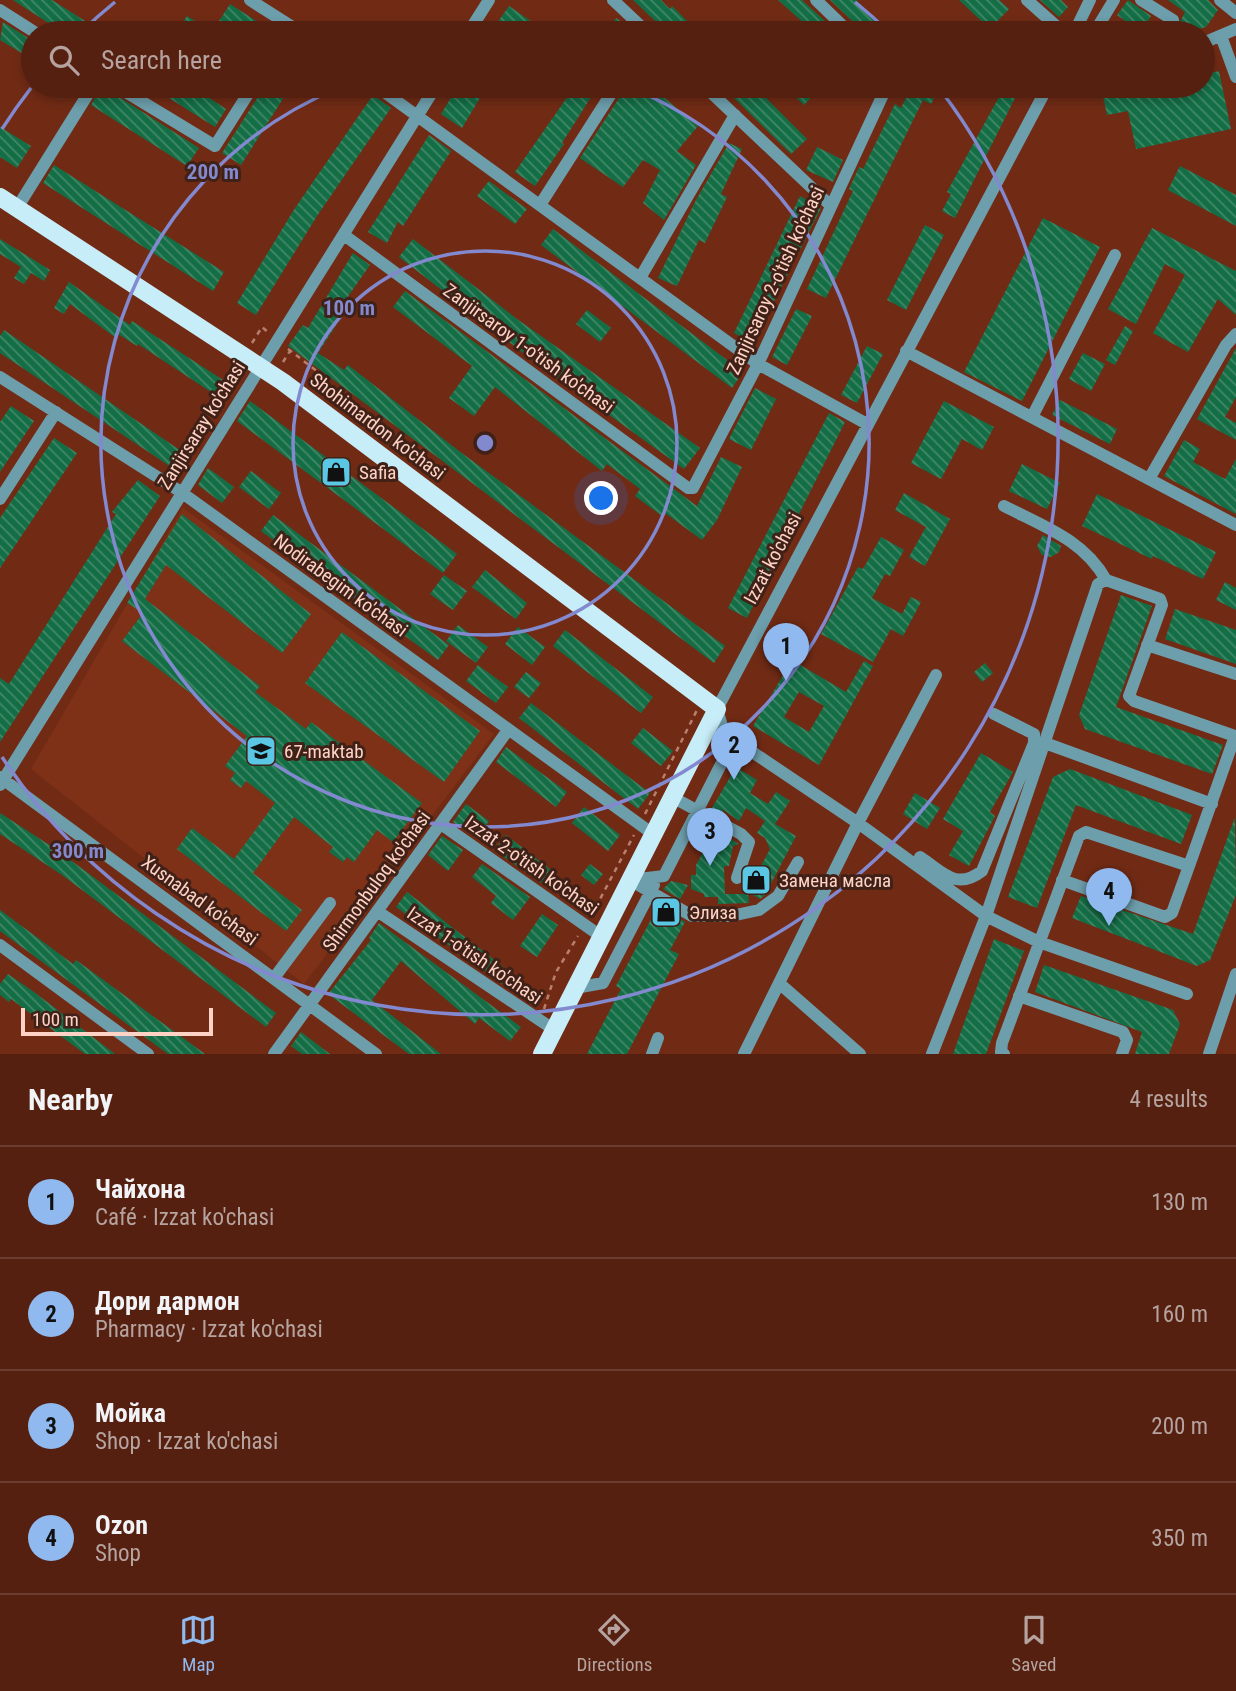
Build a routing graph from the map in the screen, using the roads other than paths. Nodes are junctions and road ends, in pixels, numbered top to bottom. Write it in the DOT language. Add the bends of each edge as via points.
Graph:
graph roads {
  1 [pos="250,0"];
  2 [pos="489,0"];
  3 [pos="613,0"];
  4 [pos="816,0"];
  5 [pos="1027,0"];
  6 [pos="1090,0"];
  7 [pos="1114,0"];
  8 [pos="1141,0"];
  9 [pos="1220,0"];
  10 [pos="0,10"];
  11 [pos="1236,13"];
  12 [pos="1173,20"];
  13 [pos="279,21"];
  14 [pos="476,21"];
  15 [pos="635,21"];
  16 [pos="838,21"];
  17 [pos="1051,21"];
  18 [pos="1080,21"];
  19 [pos="1101,21"];
  20 [pos="21,23"];
  21 [pos="1236,29"];
  22 [pos="1221,36"];
  23 [pos="1215,38"];
  24 [pos="1236,77"];
  25 [pos="86,98"];
  26 [pos="136,98"];
  27 [pos="245,98"];
  28 [pos="393,98"];
  29 [pos="429,98"];
  30 [pos="608,98"];
  31 [pos="717,98"];
  32 [pos="881,98"];
  33 [pos="1042,98"];
  34 [pos="418,115"];
  35 [pos="735,115"];
  36 [pos="0,197"];
  37 [pos="540,205"];
  38 [pos="831,206"];
  39 [pos="17,208"];
  40 [pos="344,235"];
  41 [pos="1115,255"];
  42 [pos="640,278"];
  43 [pos="1236,334"];
  44 [pos="906,351"];
  45 [pos="758,364"];
  46 [pos="260,365"];
  47 [pos="0,376"];
  48 [pos="56,412"];
  49 [pos="1032,417"];
  50 [pos="867,424"];
  51 [pos="1149,479"];
  52 [pos="692,488"];
  53 [pos="181,492"];
  54 [pos="0,499"];
  55 [pos="1004,506"];
  56 [pos="1236,525"];
  57 [pos="1106,580"];
  58 [pos="1147,645"];
  59 [pos="1236,674"];
  60 [pos="936,675"];
  61 [pos="710,703"];
  62 [pos="994,714"];
  63 [pos="508,730"];
  64 [pos="1236,735"];
  65 [pos="734,739"];
  66 [pos="1045,743"];
  67 [pos="1,781"];
  68 [pos="672,797"];
  69 [pos="1212,804"];
  70 [pos="699,813"];
  71 [pos="859,821"];
  72 [pos="441,824"];
  73 [pos="646,830"];
  74 [pos="799,862"];
  75 [pos="1189,866"];
  76 [pos="659,877"];
  77 [pos="737,878"];
  78 [pos="630,880"];
  79 [pos="1062,880"];
  80 [pos="650,892"];
  81 [pos="330,903"];
  82 [pos="377,911"];
  83 [pos="986,916"];
  84 [pos="602,937"];
  85 [pos="1039,942"];
  86 [pos="0,946"];
  87 [pos="1236,974"];
  88 [pos="274,978"];
  89 [pos="779,983"];
  90 [pos="575,988"];
  91 [pos="1187,994"];
  92 [pos="1019,996"];
  93 [pos="310,1005"];
  94 [pos="546,1026"];
  95 [pos="658,1038"];
  96 [pos="148,1054"];
  97 [pos="274,1054"];
  98 [pos="376,1054"];
  99 [pos="542,1054"];
  100 [pos="652,1054"];
  101 [pos="744,1054"];
  102 [pos="860,1054"];
  103 [pos="932,1054"];
  104 [pos="1004,1054"];
  105 [pos="1122,1054"];
  106 [pos="1209,1054"];
  1 -- 13 [label="street"];
  2 -- 14 [label="street"];
  3 -- 15 [label="street"];
  4 -- 16 [label="street"];
  5 -- 17 [label="street"];
  6 -- 18 [label="street"];
  7 -- 19 [label="street"];
  8 -- 12 [label="street"];
  9 -- 11 [label="street"];
  10 -- 20 [label="street"];
  21 -- 22 [label="street"];
  22 -- 23 [label="street"];
  22 -- 24 [label="street"];
  25 -- 39 [label="street"];
  26 -- 27 [label="street" via="215,146"];
  28 -- 34 [label="street"];
  29 -- 34 [label="street, Zanjirsaray ko'chasi"];
  30 -- 37 [label="street"];
  31 -- 35 [label="street"];
  32 -- 38 [label="street, Zanjirsaroy 2-o'tish ko'chasi"];
  33 -- 44 [label="street, Izzat ko'chasi"];
  34 -- 37 [label="street"];
  34 -- 40 [label="street, Zanjirsaray ko'chasi"];
  35 -- 38 [label="street"];
  35 -- 42 [label="street"];
  36 -- 39 [label="main road, Shohimardon ko'chasi"];
  37 -- 42 [label="street"];
  38 -- 45 [label="street, Zanjirsaroy 2-o'tish ko'chasi"];
  39 -- 46 [label="main road, Shohimardon ko'chasi"];
  40 -- 46 [label="street, Zanjirsaray ko'chasi"];
  40 -- 52 [label="street, Zanjirsaroy 1-o'tish ko'chasi"];
  41 -- 49 [label="street"];
  42 -- 45 [label="street"];
  43 -- 51 [label="street"];
  44 -- 49 [label="street"];
  44 -- 50 [label="street, Izzat ko'chasi"];
  45 -- 50 [label="street"];
  45 -- 52 [label="street, Zanjirsaroy 2-o'tish ko'chasi"];
  46 -- 53 [label="street, Zanjirsaray ko'chasi"];
  46 -- 61 [label="main road, Shohimardon ko'chasi"];
  47 -- 48 [label="street, Nodirabegim ko'chasi"];
  48 -- 53 [label="street, Nodirabegim ko'chasi"];
  48 -- 54 [label="street"];
  49 -- 51 [label="street"];
  50 -- 61 [label="street, Izzat ko'chasi"];
  51 -- 56 [label="street"];
  53 -- 63 [label="street, Nodirabegim ko'chasi"];
  53 -- 67 [label="street, Zanjirsaray ko'chasi"];
  55 -- 57 [label="street" via="1073,541 1096,562"];
  57 -- 58 [label="street" via="1160,599 1162,605"];
  57 -- 66 [label="street" via="1098,584"];
  58 -- 59 [label="street"];
  58 -- 64 [label="street" via="1129,696"];
  60 -- 71 [label="street"];
  61 -- 65 [label="street" via="724,733"];
  61 -- 68 [label="main road, Izzat ko'chasi"];
  62 -- 71 [label="street" via="1034,734 1034,743 982,871 969,881 956,881"];
  63 -- 72 [label="street, Shirmonbuloq ko'chasi"];
  63 -- 73 [label="street, Nodirabegim ko'chasi"];
  64 -- 69 [label="street"];
  65 -- 70 [label="street"];
  65 -- 71 [label="street"];
  66 -- 69 [label="street"];
  66 -- 83 [label="street"];
  67 -- 88 [label="street, Xusnabad ko'chasi"];
  68 -- 70 [label="street"];
  68 -- 73 [label="main road, Izzat ko'chasi"];
  69 -- 75 [label="street"];
  70 -- 76 [label="street" via="664,876"];
  70 -- 77 [label="street" via="749,842"];
  71 -- 83 [label="street"];
  71 -- 89 [label="street"];
  72 -- 82 [label="street, Shirmonbuloq ko'chasi"];
  72 -- 84 [label="street, Izzat 2-o'tish ko'chasi"];
  73 -- 78 [label="main road, Izzat ko'chasi"];
  74 -- 80 [label="street" via="778,896 759,910 731,916 692,916"];
  75 -- 79 [label="street" via="1086,832 1079,836"];
  75 -- 79 [label="street" via="1172,913 1165,917"];
  76 -- 78 [label="street"];
  76 -- 80 [label="street"];
  78 -- 80 [label="street"];
  78 -- 84 [label="main road, Izzat ko'chasi"];
  79 -- 85 [label="street"];
  80 -- 90 [label="street" via="603,984"];
  81 -- 88 [label="street"];
  82 -- 93 [label="street, Shirmonbuloq ko'chasi"];
  82 -- 94 [label="street, Izzat 1-o'tish ko'chasi"];
  83 -- 85 [label="street"];
  83 -- 103 [label="street"];
  84 -- 90 [label="main road, Izzat ko'chasi"];
  85 -- 91 [label="street"];
  85 -- 92 [label="street"];
  86 -- 96 [label="street"];
  87 -- 106 [label="street"];
  88 -- 93 [label="street, Xusnabad ko'chasi"];
  89 -- 101 [label="street"];
  89 -- 102 [label="street"];
  90 -- 94 [label="main road, Izzat ko'chasi"];
  92 -- 104 [label="street" via="1002,1043"];
  92 -- 105 [label="street" via="1123,1032 1127,1040"];
  93 -- 97 [label="street, Shirmonbuloq ko'chasi"];
  93 -- 98 [label="street, Xusnabad ko'chasi"];
  94 -- 99 [label="main road, Izzat ko'chasi"];
  95 -- 100 [label="street"];
}
